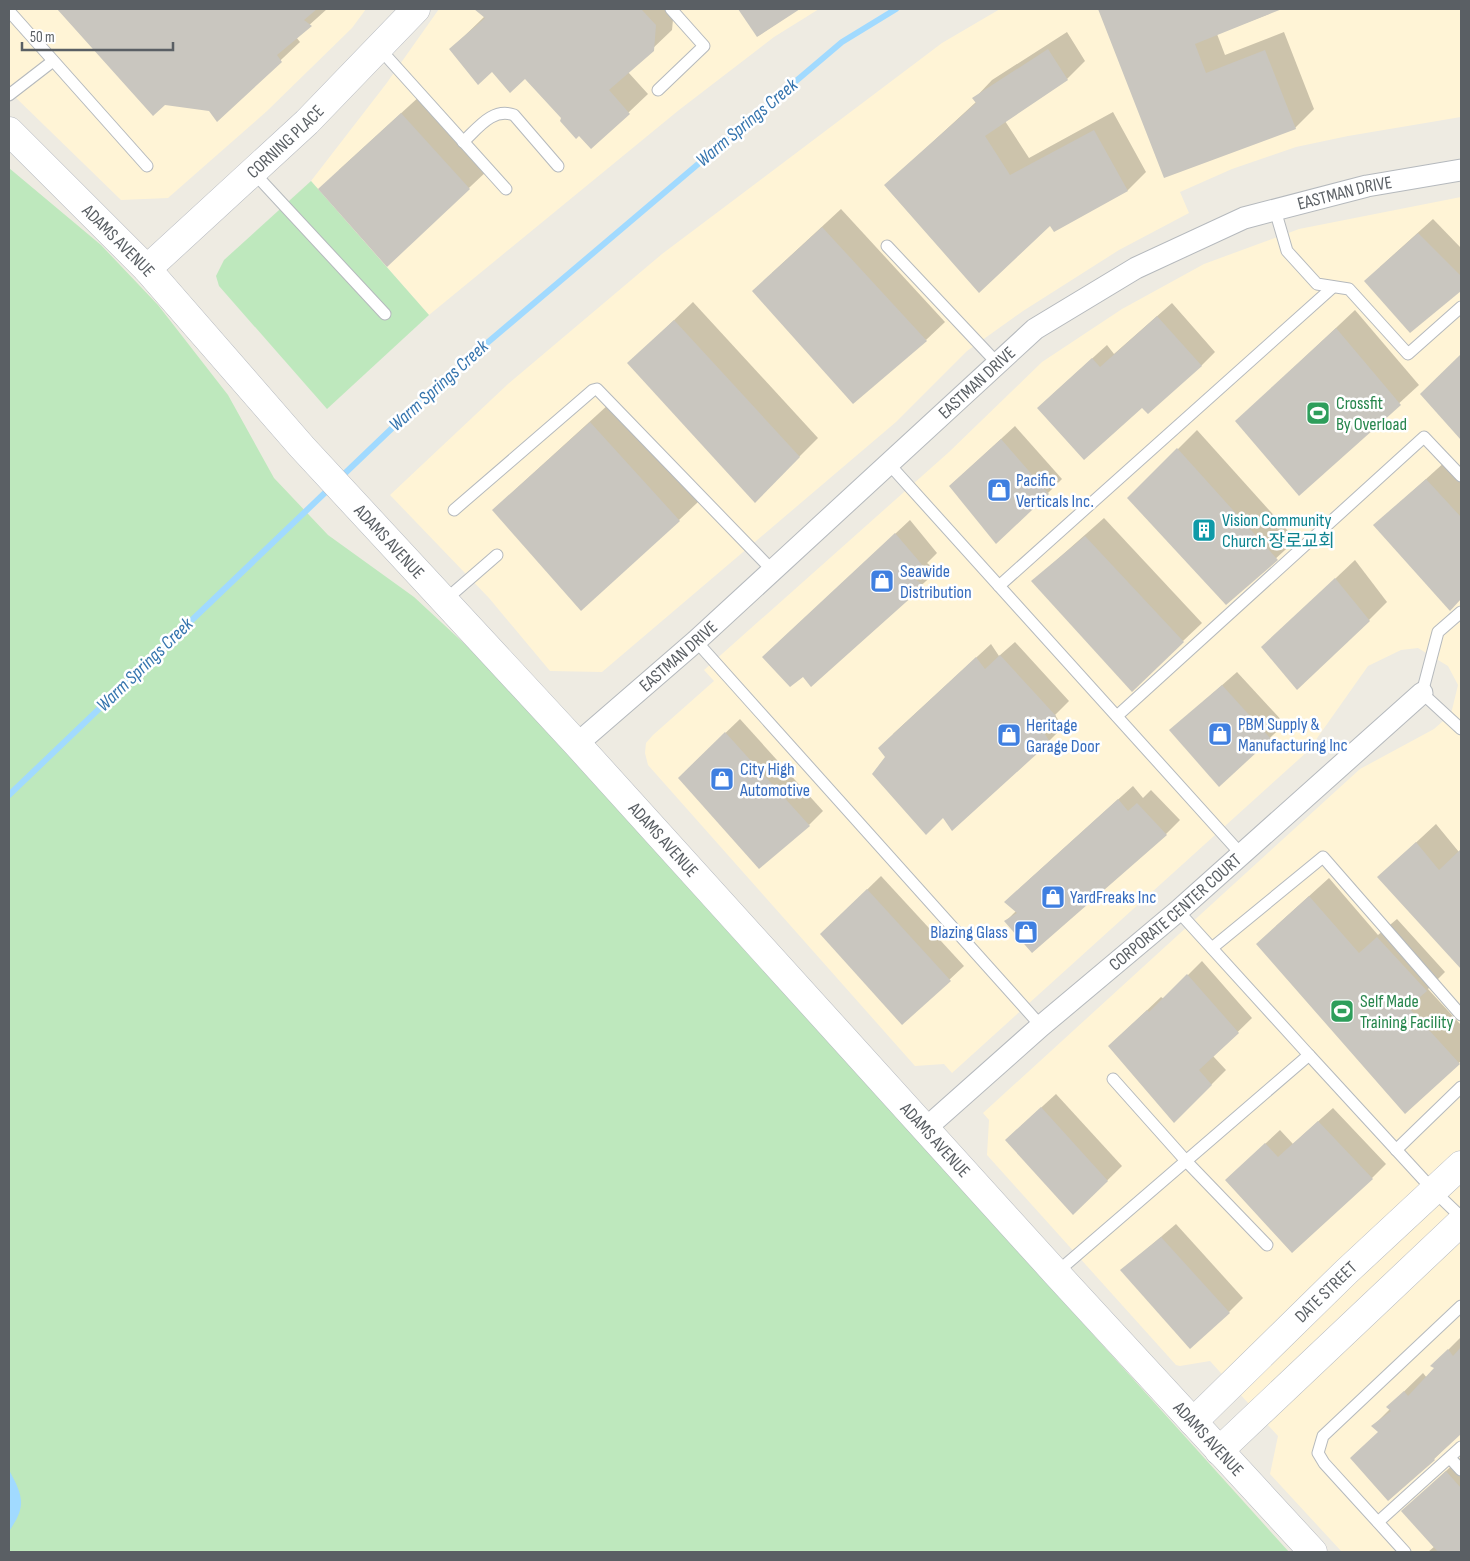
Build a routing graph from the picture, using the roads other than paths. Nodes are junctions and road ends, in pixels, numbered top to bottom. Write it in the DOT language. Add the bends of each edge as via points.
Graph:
graph roads {
  1 [pos="416,9"];
  2 [pos="671,9"];
  3 [pos="9,11"];
  4 [pos="380,48"];
  5 [pos="53,61"];
  6 [pos="658,90"];
  7 [pos="9,95"];
  8 [pos="9,131"];
  9 [pos="463,142"];
  10 [pos="147,166"];
  11 [pos="558,166"];
  12 [pos="1461,170"];
  13 [pos="254,173"];
  14 [pos="506,189"];
  15 [pos="1275,210"];
  16 [pos="887,246"];
  17 [pos="147,269"];
  18 [pos="1333,287"];
  19 [pos="1461,307"];
  20 [pos="385,314"];
  21 [pos="998,364"];
  22 [pos="889,464"];
  23 [pos="1461,476"];
  24 [pos="454,510"];
  25 [pos="497,555"];
  26 [pos="773,571"];
  27 [pos="999,586"];
  28 [pos="444,601"];
  29 [pos="1461,612"];
  30 [pos="696,641"];
  31 [pos="1422,692"];
  32 [pos="1117,716"];
  33 [pos="1461,729"];
  34 [pos="577,744"];
  35 [pos="1242,854"];
  36 [pos="1178,911"];
  37 [pos="1212,948"];
  38 [pos="1461,1015"];
  39 [pos="1041,1026"];
  40 [pos="1309,1055"];
  41 [pos="1113,1079"];
  42 [pos="1461,1087"];
  43 [pos="925,1129"];
  44 [pos="1396,1150"];
  45 [pos="1187,1162"];
  46 [pos="1461,1165"];
  47 [pos="1434,1191"];
  48 [pos="1457,1228"];
  49 [pos="1267,1246"];
  50 [pos="1056,1273"];
  51 [pos="1461,1306"];
  52 [pos="1193,1422"];
  53 [pos="1461,1447"];
  54 [pos="1219,1450"];
  55 [pos="1450,1458"];
  56 [pos="1461,1470"];
  57 [pos="1378,1522"];
  58 [pos="1313,1552"];
  59 [pos="1405,1552"];
  1 -- 4 [label="street, CORNING PLACE"];
  2 -- 6 [label="lane" via="704,46"];
  3 -- 5 [label="lane"];
  4 -- 9 [label="lane"];
  4 -- 13 [label="street, CORNING PLACE"];
  5 -- 7 [label="lane"];
  5 -- 10 [label="lane"];
  8 -- 17 [label="street, ADAMS AVENUE"];
  9 -- 11 [label="lane" via="494,114 505,112 514,115"];
  9 -- 14 [label="lane"];
  12 -- 15 [label="street, EASTMAN DRIVE" via="1367,186"];
  13 -- 17 [label="street, CORNING PLACE"];
  13 -- 20 [label="lane"];
  15 -- 18 [label="lane" via="1287,251 1317,284"];
  15 -- 21 [label="street, EASTMAN DRIVE" via="1244,218 1136,268 1035,329"];
  16 -- 21 [label="lane"];
  17 -- 28 [label="street, ADAMS AVENUE" via="302,447"];
  18 -- 19 [label="lane" via="1348,290 1408,354"];
  18 -- 27 [label="lane"];
  21 -- 22 [label="street, EASTMAN DRIVE"];
  22 -- 26 [label="street, EASTMAN DRIVE"];
  22 -- 27 [label="lane"];
  23 -- 32 [label="lane" via="1424,437"];
  24 -- 26 [label="lane" via="597,389"];
  25 -- 28 [label="lane"];
  26 -- 30 [label="street, EASTMAN DRIVE"];
  27 -- 32 [label="lane"];
  28 -- 34 [label="street, ADAMS AVENUE"];
  29 -- 31 [label="lane" via="1438,632"];
  30 -- 34 [label="street, EASTMAN DRIVE"];
  30 -- 39 [label="lane"];
  31 -- 33 [label="lane"];
  31 -- 35 [label="street, CORPORATE CENTER COURT"];
  32 -- 35 [label="lane"];
  34 -- 43 [label="street, ADAMS AVENUE"];
  35 -- 36 [label="street, CORPORATE CENTER COURT"];
  36 -- 37 [label="lane"];
  36 -- 39 [label="street, CORPORATE CENTER COURT"];
  37 -- 38 [label="lane" via="1323,858"];
  37 -- 40 [label="lane"];
  39 -- 43 [label="street, CORPORATE CENTER COURT"];
  40 -- 44 [label="lane"];
  40 -- 45 [label="lane"];
  41 -- 45 [label="lane"];
  42 -- 44 [label="lane"];
  43 -- 50 [label="street, ADAMS AVENUE"];
  44 -- 47 [label="lane"];
  45 -- 49 [label="lane"];
  45 -- 50 [label="lane"];
  46 -- 47 [label="street, DATE STREET"];
  47 -- 48 [label="lane"];
  47 -- 52 [label="street, DATE STREET"];
  48 -- 54 [label="street"];
  50 -- 52 [label="street, ADAMS AVENUE"];
  51 -- 57 [label="lane" via="1323,1436 1318,1452 1324,1463"];
  52 -- 54 [label="street, ADAMS AVENUE"];
  53 -- 55 [label="lane"];
  54 -- 58 [label="street, ADAMS AVENUE"];
  55 -- 56 [label="lane"];
  55 -- 57 [label="lane"];
  57 -- 59 [label="lane"];
}
